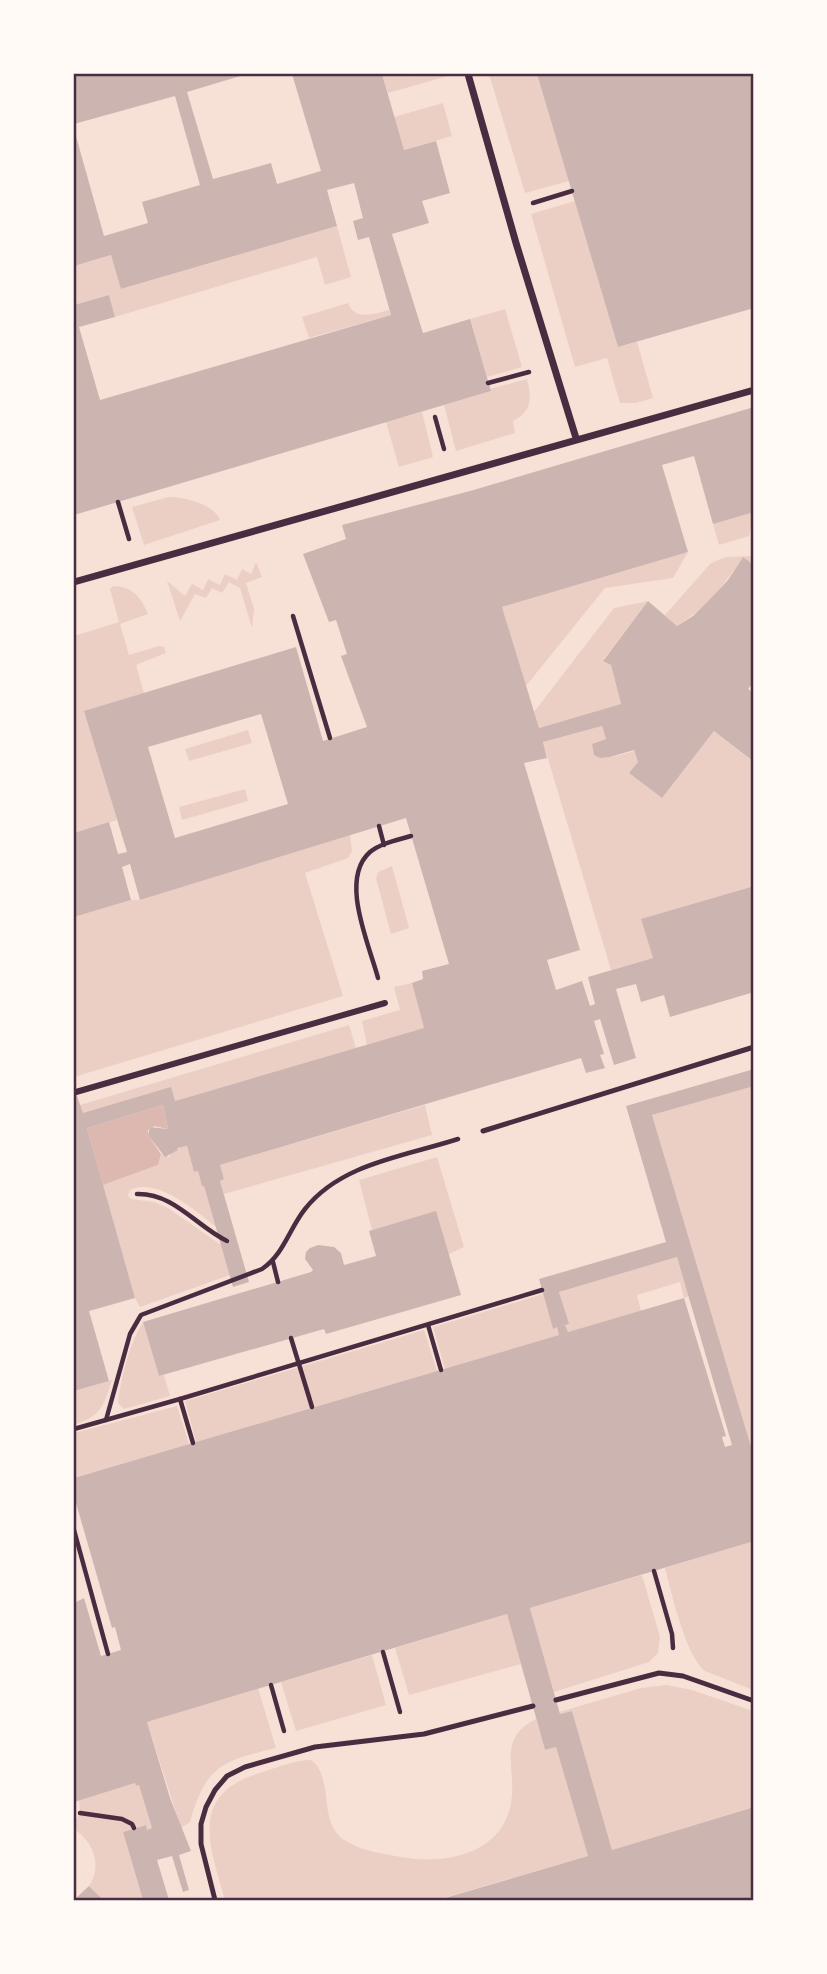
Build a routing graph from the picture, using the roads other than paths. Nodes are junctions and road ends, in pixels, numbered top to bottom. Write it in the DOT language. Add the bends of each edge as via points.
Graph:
graph roads {
  1 [pos="468,74"];
  2 [pos="754,390"];
  3 [pos="576,439"];
  4 [pos="74,582"];
  5 [pos="385,1003"];
  6 [pos="754,1047"];
  7 [pos="76,1093"];
  8 [pos="482,1130"];
  9 [pos="556,1700"];
  10 [pos="754,1701"];
  11 [pos="533,1706"];
  12 [pos="215,1900"];
  1 -- 3 [label="street"];
  2 -- 3 [label="street"];
  3 -- 4 [label="street"];
  5 -- 7 [label="street"];
  6 -- 8 [label="lane"];
  9 -- 10 [label="lane" via="659,1674 683,1676"];
  11 -- 12 [label="lane" via="447,1729 315,1747 227,1776 215,1790 201,1824 201,1844"];
}
